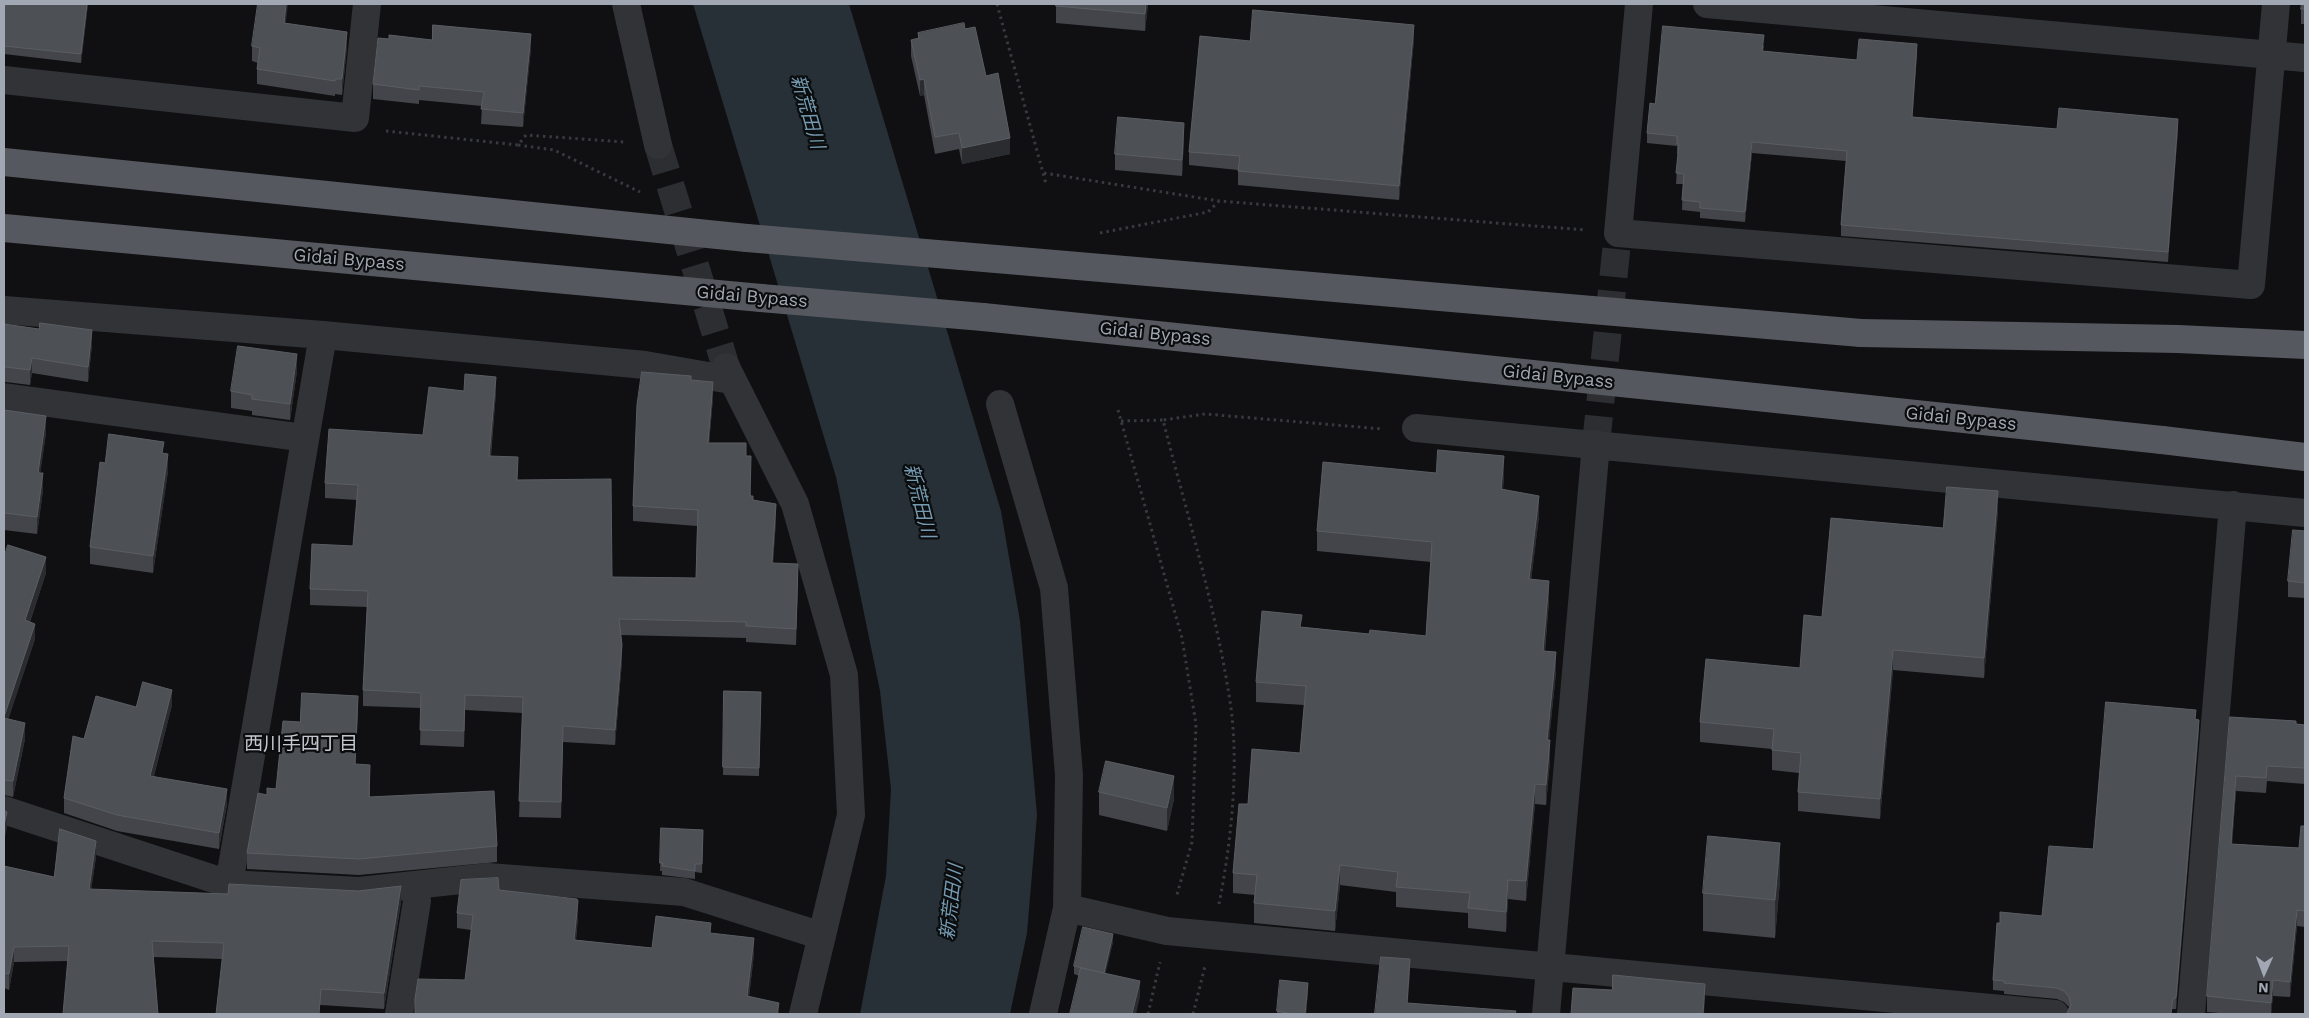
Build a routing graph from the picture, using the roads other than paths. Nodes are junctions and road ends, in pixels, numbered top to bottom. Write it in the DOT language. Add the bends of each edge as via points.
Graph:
graph roads {
  1 [pos="367,4"];
  2 [pos="626,4"];
  3 [pos="1639,4"];
  4 [pos="1708,4"];
  5 [pos="2276,4"];
  6 [pos="2271,55"];
  7 [pos="2305,58"];
  8 [pos="4,80"];
  9 [pos="657,142"];
  10 [pos="4,162"];
  11 [pos="4,228"];
  12 [pos="4,310"];
  13 [pos="322,335"];
  14 [pos="2305,345"];
  15 [pos="4,397"];
  16 [pos="1000,404"];
  17 [pos="1416,428"];
  18 [pos="305,438"];
  19 [pos="1596,444"];
  20 [pos="2305,457"];
  21 [pos="2233,505"];
  22 [pos="2305,513"];
  23 [pos="4,810"];
  24 [pos="229,884"];
  25 [pos="415,885"];
  26 [pos="1068,908"];
  27 [pos="822,936"];
  28 [pos="1550,968"];
  29 [pos="399,1014"];
  30 [pos="803,1014"];
  31 [pos="1043,1014"];
  32 [pos="1546,1014"];
  33 [pos="2055,1014"];
  34 [pos="2191,1014"];
  1 -- 8 [label="street" via="355,118"];
  2 -- 9 [label="street"];
  3 -- 6 [label="street" via="1618,233 2252,286"];
  4 -- 6 [label="street"];
  5 -- 6 [label="street"];
  6 -- 7 [label="street"];
  10 -- 14 [label="highway, bridge" via="747,238 1861,333 2178,339"];
  11 -- 20 [label="highway, Gidai Bypass, bridge" via="1255,343"];
  12 -- 13 [label="street"];
  13 -- 18 [label="street"];
  13 -- 27 [label="street" via="729,374 795,504 844,675 851,815"];
  15 -- 18 [label="street"];
  16 -- 26 [label="street" via="1054,588 1069,775"];
  17 -- 19 [label="street"];
  18 -- 24 [label="street"];
  19 -- 21 [label="street"];
  19 -- 28 [label="street"];
  21 -- 22 [label="street"];
  21 -- 34 [label="street"];
  23 -- 24 [label="street"];
  24 -- 25 [label="street" via="359,891"];
  25 -- 27 [label="street" via="488,877 684,892"];
  25 -- 29 [label="street" via="417,901"];
  26 -- 28 [label="street" via="1167,931"];
  26 -- 31 [label="street"];
  27 -- 30 [label="street"];
  28 -- 32 [label="street"];
  28 -- 33 [label="street"];
}
